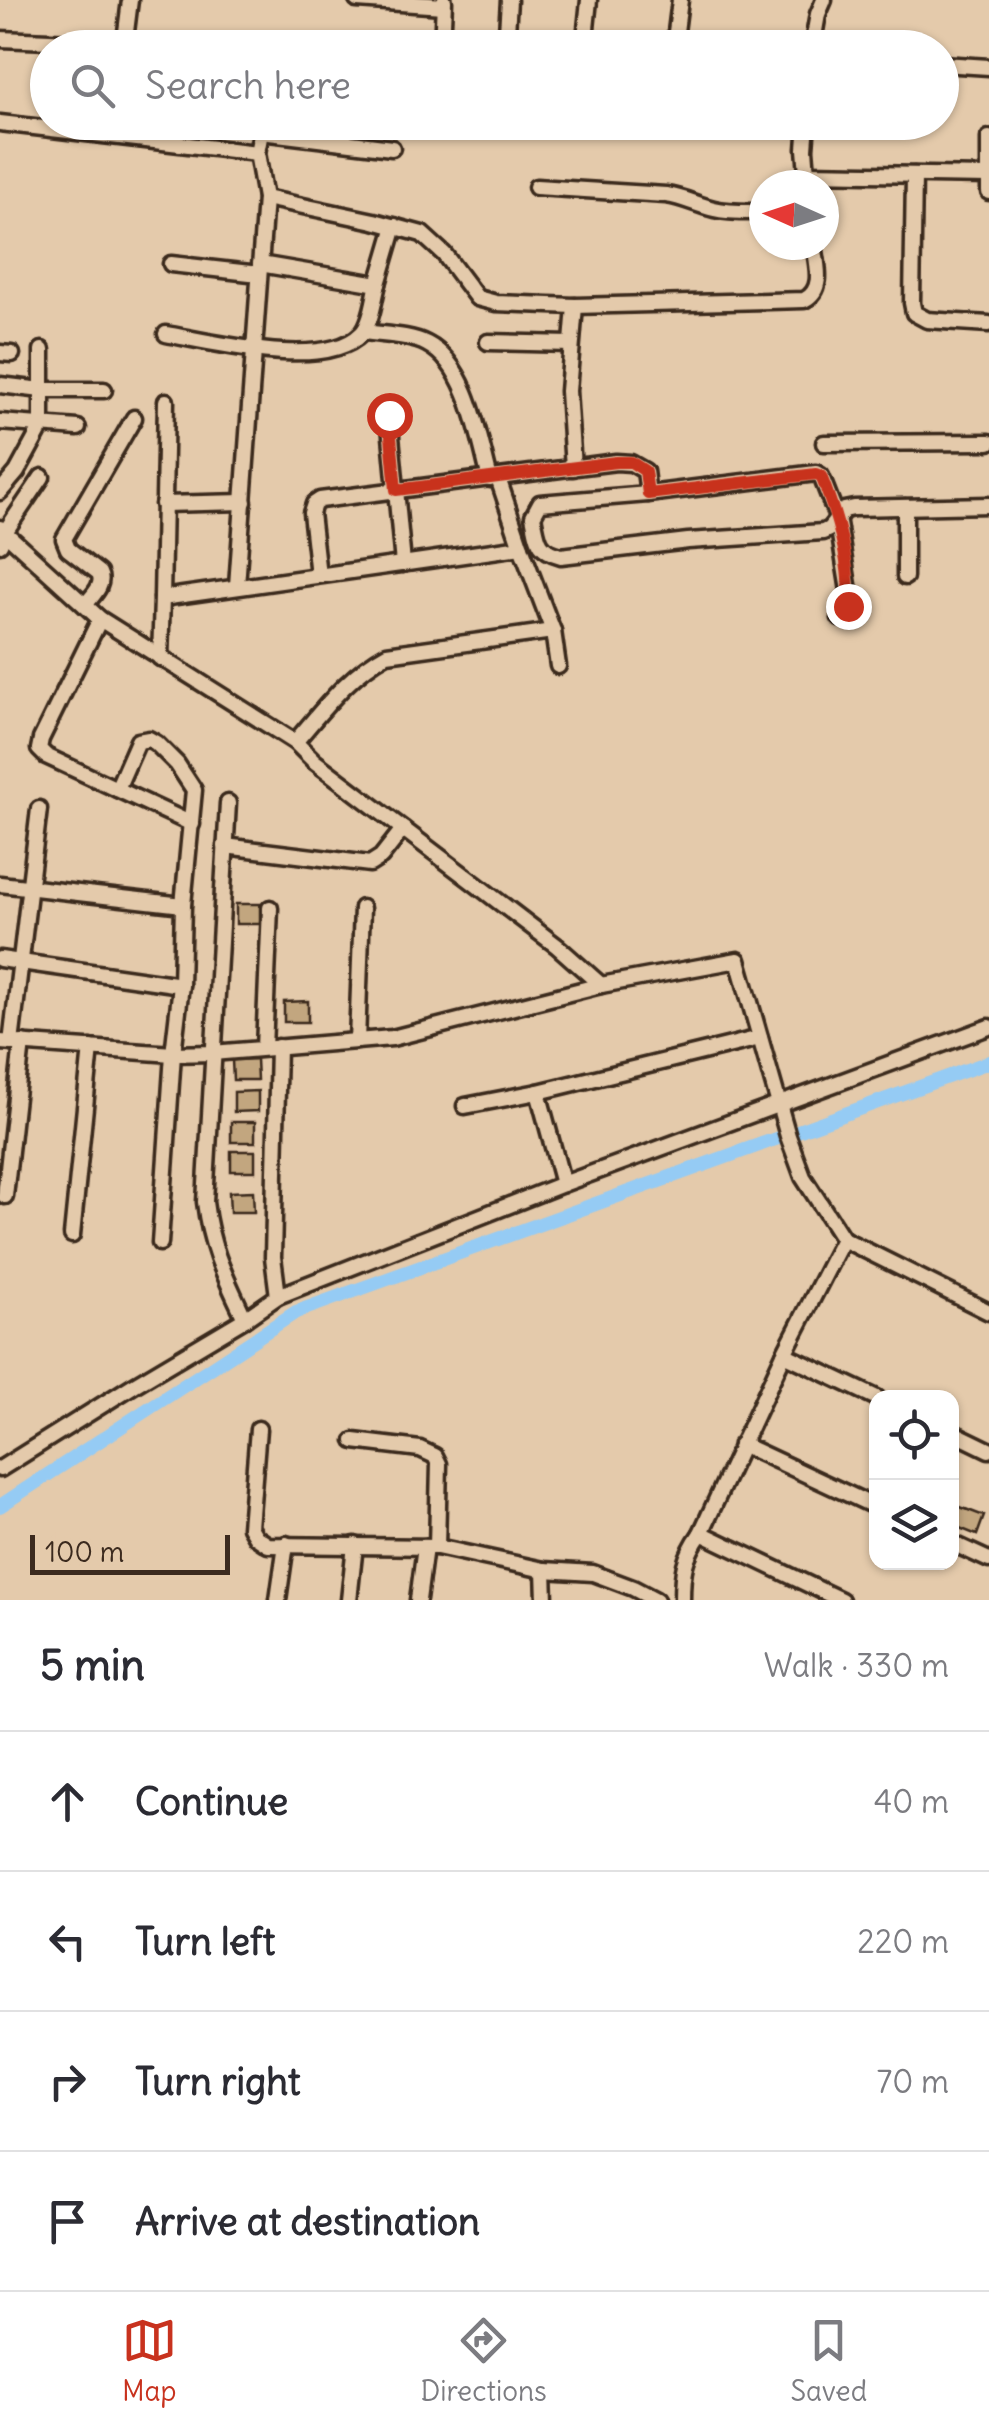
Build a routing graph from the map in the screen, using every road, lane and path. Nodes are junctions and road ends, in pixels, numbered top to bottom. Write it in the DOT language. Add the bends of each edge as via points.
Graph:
graph roads {
  1 [pos="130,0"];
  2 [pos="357,0"];
  3 [pos="510,0"];
  4 [pos="589,0"];
  5 [pos="680,0"];
  6 [pos="824,0"];
  7 [pos="443,3"];
  8 [pos="126,30"];
  9 [pos="442,30"];
  10 [pos="508,30"];
  11 [pos="586,30"];
  12 [pos="676,30"];
  13 [pos="815,30"];
  14 [pos="0,39"];
  15 [pos="30,41"];
  16 [pos="959,65"];
  17 [pos="989,66"];
  18 [pos="0,123"];
  19 [pos="30,125"];
  20 [pos="989,138"];
  21 [pos="177,140"];
  22 [pos="260,140"];
  23 [pos="342,140"];
  24 [pos="807,140"];
  25 [pos="392,148"];
  26 [pos="257,154"];
  27 [pos="807,170"];
  28 [pos="914,175"];
  29 [pos="988,176"];
  30 [pos="839,178"];
  31 [pos="536,188"];
  32 [pos="989,192"];
  33 [pos="265,198"];
  34 [pos="749,212"];
  35 [pos="396,226"];
  36 [pos="815,260"];
  37 [pos="171,264"];
  38 [pos="260,269"];
  39 [pos="378,284"];
  40 [pos="575,306"];
  41 [pos="989,324"];
  42 [pos="365,332"];
  43 [pos="166,334"];
  44 [pos="488,342"];
  45 [pos="571,344"];
  46 [pos="254,349"];
  47 [pos="42,350"];
  48 [pos="0,385"];
  49 [pos="42,390"];
  50 [pos="104,390"];
  51 [pos="166,401"];
  52 [pos="389,415"];
  53 [pos="134,418"];
  54 [pos="0,422"];
  55 [pos="42,426"];
  56 [pos="78,428"];
  57 [pos="989,442"];
  58 [pos="824,443"];
  59 [pos="573,468"];
  60 [pos="42,477"];
  61 [pos="494,478"];
  62 [pos="396,490"];
  63 [pos="0,492"];
  64 [pos="648,494"];
  65 [pos="244,502"];
  66 [pos="163,504"];
  67 [pos="989,505"];
  68 [pos="905,507"];
  69 [pos="837,517"];
  70 [pos="2,534"];
  71 [pos="521,547"];
  72 [pos="403,564"];
  73 [pos="318,575"];
  74 [pos="906,576"];
  75 [pos="238,586"];
  76 [pos="162,598"];
  77 [pos="86,605"];
  78 [pos="840,618"];
  79 [pos="100,619"];
  80 [pos="553,631"];
  81 [pos="160,658"];
  82 [pos="558,666"];
  83 [pos="295,742"];
  84 [pos="117,790"];
  85 [pos="228,803"];
  86 [pos="39,810"];
  87 [pos="192,824"];
  88 [pos="403,829"];
  89 [pos="225,846"];
  90 [pos="0,884"];
  91 [pos="29,888"];
  92 [pos="184,905"];
  93 [pos="270,908"];
  94 [pos="362,908"];
  95 [pos="0,959"];
  96 [pos="20,961"];
  97 [pos="180,984"];
  98 [pos="601,985"];
  99 [pos="989,1027"];
  100 [pos="760,1038"];
  101 [pos="356,1041"];
  102 [pos="11,1043"];
  103 [pos="91,1048"];
  104 [pos="271,1048"];
  105 [pos="212,1053"];
  106 [pos="173,1054"];
  107 [pos="538,1092"];
  108 [pos="464,1106"];
  109 [pos="778,1108"];
  110 [pos="563,1184"];
  111 [pos="5,1196"];
  112 [pos="72,1235"];
  113 [pos="843,1239"];
  114 [pos="160,1243"];
  115 [pos="278,1296"];
  116 [pos="989,1312"];
  117 [pos="244,1319"];
  118 [pos="784,1354"];
  119 [pos="869,1394"];
  120 [pos="258,1429"];
  121 [pos="959,1435"];
  122 [pos="354,1441"];
  123 [pos="742,1444"];
  124 [pos="989,1450"];
  125 [pos="0,1469"];
  126 [pos="869,1505"];
  127 [pos="700,1532"];
  128 [pos="286,1544"];
  129 [pos="355,1545"];
  130 [pos="959,1546"];
  131 [pos="431,1547"];
  132 [pos="989,1560"];
  133 [pos="544,1570"];
  134 [pos="278,1600"];
  135 [pos="349,1600"];
  136 [pos="418,1600"];
  137 [pos="544,1600"];
  138 [pos="656,1600"];
  139 [pos="682,1600"];
  140 [pos="842,1600"];
  1 -- 8 [label="street"];
  2 -- 7 [label="street"];
  3 -- 10 [label="street"];
  4 -- 11 [label="street"];
  5 -- 12 [label="street"];
  6 -- 13 [label="street"];
  7 -- 9 [label="street"];
  14 -- 15 [label="street"];
  16 -- 17 [label="street"];
  18 -- 19 [label="street"];
  20 -- 29 [label="street"];
  21 -- 26 [label="street"];
  22 -- 26 [label="street"];
  23 -- 25 [label="street"];
  24 -- 27 [label="street"];
  26 -- 33 [label="street"];
  28 -- 29 [label="street"];
  28 -- 30 [label="street"];
  28 -- 41 [label="street" via="914,314"];
  29 -- 32 [label="street"];
  31 -- 34 [label="street" via="666,195"];
  33 -- 35 [label="street"];
  33 -- 38 [label="street"];
  35 -- 39 [label="street"];
  35 -- 40 [label="street" via="422,234 477,298"];
  36 -- 40 [label="street" via="817,288 808,299"];
  37 -- 38 [label="street"];
  38 -- 39 [label="street"];
  38 -- 46 [label="street"];
  39 -- 42 [label="street"];
  40 -- 45 [label="street"];
  42 -- 46 [label="street" via="314,353"];
  42 -- 61 [label="street" via="423,342 442,353 459,378"];
  43 -- 46 [label="street"];
  44 -- 45 [label="street"];
  45 -- 59 [label="street"];
  46 -- 65 [label="street"];
  47 -- 49 [label="street"];
  48 -- 49 [label="street"];
  49 -- 50 [label="street"];
  49 -- 55 [label="street"];
  51 -- 66 [label="street"];
  52 -- 62 [label="street"];
  53 -- 77 [label="street" via="64,539 102,578"];
  54 -- 55 [label="street"];
  55 -- 56 [label="street"];
  55 -- 63 [label="street"];
  57 -- 58 [label="street"];
  59 -- 61 [label="street"];
  59 -- 64 [label="street" via="638,465"];
  60 -- 70 [label="street"];
  61 -- 62 [label="street"];
  61 -- 71 [label="street"];
  62 -- 72 [label="street"];
  62 -- 73 [label="street" via="314,504"];
  64 -- 69 [label="street" via="816,474"];
  64 -- 69 [label="street" via="540,503 533,516 540,544 561,556 823,532"];
  65 -- 66 [label="street"];
  65 -- 75 [label="street"];
  66 -- 76 [label="street"];
  67 -- 68 [label="street"];
  68 -- 69 [label="street" via="854,508"];
  68 -- 74 [label="street"];
  69 -- 78 [label="street" via="849,591"];
  70 -- 77 [label="street"];
  71 -- 72 [label="street"];
  71 -- 80 [label="street"];
  72 -- 73 [label="street"];
  73 -- 75 [label="street"];
  75 -- 76 [label="street"];
  76 -- 81 [label="street"];
  77 -- 79 [label="street"];
  79 -- 81 [label="street"];
  79 -- 84 [label="street" via="39,748"];
  80 -- 82 [label="street"];
  80 -- 83 [label="street" via="386,654 352,677"];
  81 -- 83 [label="street"];
  83 -- 88 [label="street"];
  84 -- 87 [label="street"];
  84 -- 87 [label="street" via="138,742 149,740 178,764 194,790"];
  85 -- 89 [label="street"];
  86 -- 91 [label="street"];
  87 -- 92 [label="street"];
  88 -- 89 [label="street" via="370,864"];
  88 -- 98 [label="street"];
  89 -- 105 [label="street"];
  90 -- 91 [label="street"];
  91 -- 92 [label="street"];
  91 -- 96 [label="street"];
  92 -- 97 [label="street"];
  93 -- 104 [label="street"];
  94 -- 101 [label="street"];
  95 -- 96 [label="street"];
  96 -- 97 [label="street"];
  96 -- 102 [label="street"];
  97 -- 106 [label="street"];
  98 -- 100 [label="street" via="738,960"];
  98 -- 101 [label="street" via="392,1038"];
  99 -- 109 [label="street"];
  100 -- 107 [label="street"];
  100 -- 109 [label="street"];
  101 -- 104 [label="street"];
  102 -- 103 [label="street"];
  102 -- 111 [label="street"];
  103 -- 106 [label="street"];
  103 -- 112 [label="street"];
  104 -- 105 [label="street"];
  104 -- 115 [label="street"];
  105 -- 106 [label="street"];
  105 -- 117 [label="street" via="205,1202 215,1255"];
  106 -- 114 [label="street"];
  107 -- 108 [label="street"];
  107 -- 110 [label="street"];
  109 -- 110 [label="street"];
  109 -- 113 [label="street" via="803,1177"];
  110 -- 115 [label="street"];
  113 -- 116 [label="street"];
  113 -- 118 [label="street"];
  115 -- 117 [label="street"];
  117 -- 125 [label="street"];
  118 -- 119 [label="street"];
  118 -- 123 [label="street"];
  120 -- 128 [label="street" via="250,1527 268,1545"];
  121 -- 124 [label="street"];
  122 -- 131 [label="street" via="435,1456"];
  123 -- 126 [label="street"];
  123 -- 127 [label="street"];
  127 -- 139 [label="street" via="684,1564"];
  127 -- 140 [label="street"];
  128 -- 129 [label="street"];
  128 -- 134 [label="street"];
  129 -- 131 [label="street"];
  129 -- 135 [label="street"];
  130 -- 132 [label="street"];
  131 -- 133 [label="street"];
  131 -- 136 [label="street"];
  133 -- 137 [label="street"];
  133 -- 138 [label="street" via="594,1572"];
}
